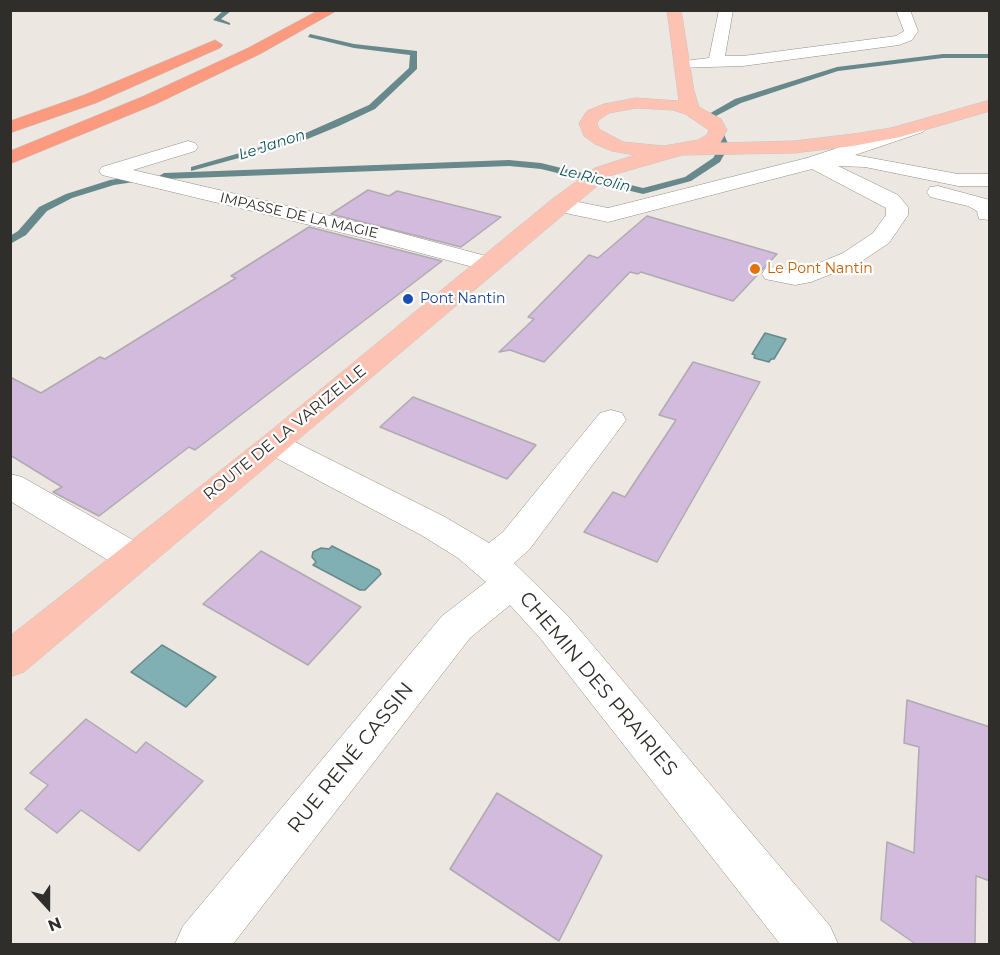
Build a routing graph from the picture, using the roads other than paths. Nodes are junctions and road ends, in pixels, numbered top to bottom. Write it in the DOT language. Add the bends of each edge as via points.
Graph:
graph roads {
  1 [pos="331,10"];
  2 [pos="674,10"];
  3 [pos="726,10"];
  4 [pos="903,10"];
  5 [pos="234,36"];
  6 [pos="716,61"];
  7 [pos="682,65"];
  8 [pos="636,103"];
  9 [pos="990,105"];
  10 [pos="691,110"];
  11 [pos="951,117"];
  12 [pos="714,123"];
  13 [pos="10,128"];
  14 [pos="739,139"];
  15 [pos="602,140"];
  16 [pos="188,147"];
  17 [pos="686,150"];
  18 [pos="664,152"];
  19 [pos="10,158"];
  20 [pos="822,165"];
  21 [pos="602,172"];
  22 [pos="990,180"];
  23 [pos="559,205"];
  24 [pos="987,214"];
  25 [pos="488,264"];
  26 [pos="774,274"];
  27 [pos="611,420"];
  28 [pos="274,444"];
  29 [pos="10,485"];
  30 [pos="134,558"];
  31 [pos="500,572"];
  32 [pos="10,660"];
  33 [pos="201,945"];
  34 [pos="812,945"];
  1 -- 19 [label="highway" via="150,100"];
  2 -- 7 [label="main road"];
  3 -- 6 [label="street"];
  4 -- 6 [label="street" via="911,31 899,40 743,61"];
  5 -- 13 [label="highway" via="90,99"];
  6 -- 7 [label="street"];
  7 -- 8 [label="main road" via="663,91"];
  7 -- 10 [label="main road" via="684,91"];
  8 -- 10 [label="main road"];
  8 -- 15 [label="main road" via="593,115 588,123"];
  9 -- 11 [label="main road"];
  10 -- 12 [label="main road"];
  11 -- 14 [label="main road" via="853,140 794,147"];
  11 -- 20 [label="street"];
  12 -- 14 [label="main road"];
  12 -- 17 [label="main road" via="718,130 715,138"];
  14 -- 17 [label="main road" via="712,148"];
  15 -- 18 [label="main road" via="640,151"];
  15 -- 21 [label="main road" via="607,155"];
  16 -- 25 [label="street, IMPASSE DE LA MAGIE" via="116,173 370,231"];
  17 -- 18 [label="main road"];
  18 -- 21 [label="main road"];
  20 -- 22 [label="street" via="861,160 958,180"];
  20 -- 23 [label="street" via="608,215"];
  20 -- 24 [label="street" via="965,198 984,205"];
  20 -- 26 [label="street" via="890,200 897,207 897,215 881,238 851,258 811,275 795,278"];
  21 -- 23 [label="main road, ROUTE DE LA VARIZELLE"];
  23 -- 25 [label="main road, ROUTE DE LA VARIZELLE"];
  25 -- 28 [label="main road, ROUTE DE LA VARIZELLE"];
  27 -- 31 [label="street, RUE RENÉ CASSIN" via="516,541"];
  28 -- 30 [label="main road, ROUTE DE LA VARIZELLE"];
  28 -- 31 [label="street, CHEMIN DES PRAIRIES" via="434,526"];
  29 -- 30 [label="street"];
  30 -- 32 [label="main road, ROUTE DE LA VARIZELLE"];
  31 -- 33 [label="street, RUE RENÉ CASSIN"];
  31 -- 34 [label="street, CHEMIN DES PRAIRIES" via="561,636"];
}
